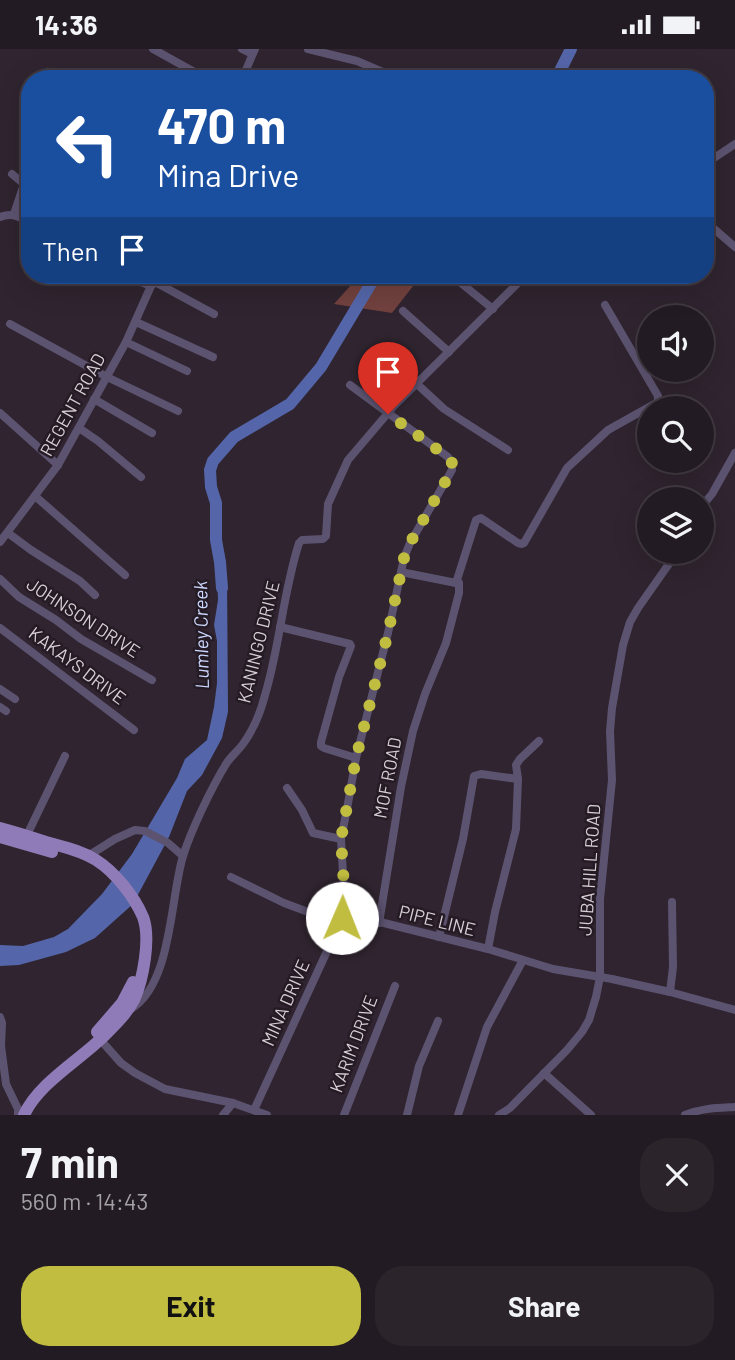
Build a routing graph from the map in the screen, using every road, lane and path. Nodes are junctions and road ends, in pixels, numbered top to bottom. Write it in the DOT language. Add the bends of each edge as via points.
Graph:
graph roads {
  1 [pos="153,49"];
  2 [pos="242,49"];
  3 [pos="308,49"];
  4 [pos="254,52"];
  5 [pos="191,70"];
  6 [pos="246,70"];
  7 [pos="378,70"];
  8 [pos="735,144"];
  9 [pos="714,158"];
  10 [pos="12,174"];
  11 [pos="21,182"];
  12 [pos="21,192"];
  13 [pos="13,214"];
  14 [pos="0,217"];
  15 [pos="21,218"];
  16 [pos="714,229"];
  17 [pos="735,247"];
  18 [pos="153,284"];
  19 [pos="159,284"];
  20 [pos="462,284"];
  21 [pos="517,284"];
  22 [pos="605,305"];
  23 [pos="493,309"];
  24 [pos="403,311"];
  25 [pos="214,314"];
  26 [pos="136,322"];
  27 [pos="10,324"];
  28 [pos="126,342"];
  29 [pos="449,352"];
  30 [pos="213,357"];
  31 [pos="187,371"];
  32 [pos="107,377"];
  33 [pos="416,384"];
  34 [pos="349,385"];
  35 [pos="94,399"];
  36 [pos="178,411"];
  37 [pos="0,413"];
  38 [pos="388,414"];
  39 [pos="79,428"];
  40 [pos="152,433"];
  41 [pos="508,450"];
  42 [pos="735,453"];
  43 [pos="58,465"];
  44 [pos="141,477"];
  45 [pos="714,490"];
  46 [pos="36,496"];
  47 [pos="8,533"];
  48 [pos="0,542"];
  49 [pos="669,564"];
  50 [pos="401,572"];
  51 [pos="125,575"];
  52 [pos="0,579"];
  53 [pos="456,583"];
  54 [pos="94,595"];
  55 [pos="279,627"];
  56 [pos="0,628"];
  57 [pos="152,680"];
  58 [pos="0,689"];
  59 [pos="15,699"];
  60 [pos="134,730"];
  61 [pos="539,741"];
  62 [pos="65,756"];
  63 [pos="356,758"];
  64 [pos="518,779"];
  65 [pos="287,788"];
  66 [pos="0,828"];
  67 [pos="27,835"];
  68 [pos="0,838"];
  69 [pos="341,839"];
  70 [pos="183,856"];
  71 [pos="93,861"];
  72 [pos="231,877"];
  73 [pos="672,902"];
  74 [pos="342,918"];
  75 [pos="379,923"];
  76 [pos="439,937"];
  77 [pos="488,949"];
  78 [pos="523,960"];
  79 [pos="600,977"];
  80 [pos="394,986"];
  81 [pos="670,992"];
  82 [pos="735,1009"];
  83 [pos="122,1010"];
  84 [pos="0,1017"];
  85 [pos="438,1021"];
  86 [pos="97,1037"];
  87 [pos="544,1073"];
  88 [pos="3,1084"];
  89 [pos="233,1103"];
  90 [pos="735,1107"];
  91 [pos="254,1110"];
  92 [pos="20,1115"];
  93 [pos="223,1115"];
  94 [pos="267,1115"];
  95 [pos="344,1115"];
  96 [pos="407,1115"];
  97 [pos="458,1115"];
  98 [pos="499,1115"];
  99 [pos="591,1115"];
  100 [pos="685,1115"];
  1 -- 5 [label="street"];
  2 -- 4 [label="street"];
  3 -- 7 [label="street"];
  4 -- 6 [label="street"];
  8 -- 9 [label="street"];
  10 -- 11 [label="street"];
  12 -- 13 [label="street"];
  13 -- 14 [label="street"];
  13 -- 15 [label="street"];
  16 -- 17 [label="street"];
  18 -- 26 [label="street, REGENT ROAD"];
  19 -- 25 [label="street"];
  20 -- 23 [label="street"];
  21 -- 23 [label="street"];
  22 -- 53 [label="street, MOF ROAD" via="659,400 608,430 574,460 524,543 484,519 476,520"];
  23 -- 29 [label="street"];
  24 -- 29 [label="street"];
  26 -- 28 [label="street, REGENT ROAD"];
  26 -- 30 [label="street"];
  27 -- 32 [label="street"];
  28 -- 31 [label="street"];
  28 -- 32 [label="street, REGENT ROAD"];
  29 -- 33 [label="street"];
  32 -- 35 [label="street, REGENT ROAD"];
  32 -- 36 [label="street"];
  33 -- 38 [label="street"];
  33 -- 41 [label="street"];
  34 -- 38 [label="street"];
  35 -- 39 [label="street, REGENT ROAD"];
  35 -- 40 [label="street"];
  37 -- 43 [label="street"];
  38 -- 50 [label="street, MINA DRIVE" via="452,463 410,543"];
  38 -- 55 [label="street, KANINGO DRIVE" via="348,460 328,504 326,536 299,544"];
  39 -- 43 [label="street, REGENT ROAD"];
  39 -- 44 [label="street"];
  42 -- 45 [label="street"];
  43 -- 46 [label="street, REGENT ROAD"];
  46 -- 47 [label="street, REGENT ROAD"];
  46 -- 51 [label="street"];
  47 -- 48 [label="street, REGENT ROAD"];
  47 -- 54 [label="street"];
  49 -- 79 [label="street, JUBA HILL ROAD" via="626,631 612,708"];
  50 -- 53 [label="street"];
  50 -- 63 [label="street, MINA DRIVE"];
  52 -- 57 [label="street, JOHNSON DRIVE" via="81,639"];
  53 -- 75 [label="street, MOF ROAD" via="459,593 446,643 425,694 401,787"];
  55 -- 63 [label="street" via="350,643 321,746"];
  55 -- 70 [label="street, KANINGO DRIVE" via="265,696 254,724 228,760"];
  56 -- 60 [label="street, KAKAYS DRIVE"];
  58 -- 59 [label="street"];
  61 -- 64 [label="street" via="516,765"];
  62 -- 67 [label="street"];
  63 -- 69 [label="street, MINA DRIVE"];
  64 -- 76 [label="street" via="481,774 472,779"];
  64 -- 77 [label="street" via="516,828"];
  65 -- 69 [label="street" via="313,833"];
  66 -- 67 [label="main road"];
  67 -- 71 [label="main road" via="71,848"];
  68 -- 71 [label="main road"];
  69 -- 74 [label="street, MINA DRIVE"];
  70 -- 71 [label="street" via="169,843 135,830 115,839"];
  70 -- 83 [label="street, KANINGO DRIVE" via="158,974 139,1005"];
  71 -- 83 [label="main road" via="122,885 146,936 139,986"];
  72 -- 74 [label="street, PIPE LINE" via="316,915"];
  73 -- 81 [label="street"];
  74 -- 75 [label="street, PIPE LINE"];
  74 -- 91 [label="street, MINA DRIVE"];
  75 -- 76 [label="street, PIPE LINE"];
  76 -- 77 [label="street, PIPE LINE"];
  77 -- 78 [label="street, PIPE LINE"];
  78 -- 79 [label="street, PIPE LINE"];
  78 -- 97 [label="street" via="487,1027"];
  79 -- 81 [label="street, PIPE LINE"];
  79 -- 87 [label="street, JUBA HILL ROAD" via="589,1020"];
  80 -- 95 [label="street, KARIM DRIVE"];
  81 -- 82 [label="street, PIPE LINE"];
  83 -- 86 [label="main road"];
  84 -- 88 [label="street"];
  85 -- 96 [label="street" via="419,1066"];
  86 -- 89 [label="street" via="121,1063 166,1089"];
  86 -- 92 [label="main road"];
  87 -- 98 [label="street, JUBA HILL ROAD"];
  87 -- 99 [label="street"];
  88 -- 92 [label="street"];
  89 -- 91 [label="street"];
  89 -- 93 [label="street"];
  90 -- 100 [label="street"];
  91 -- 94 [label="street"];
}
